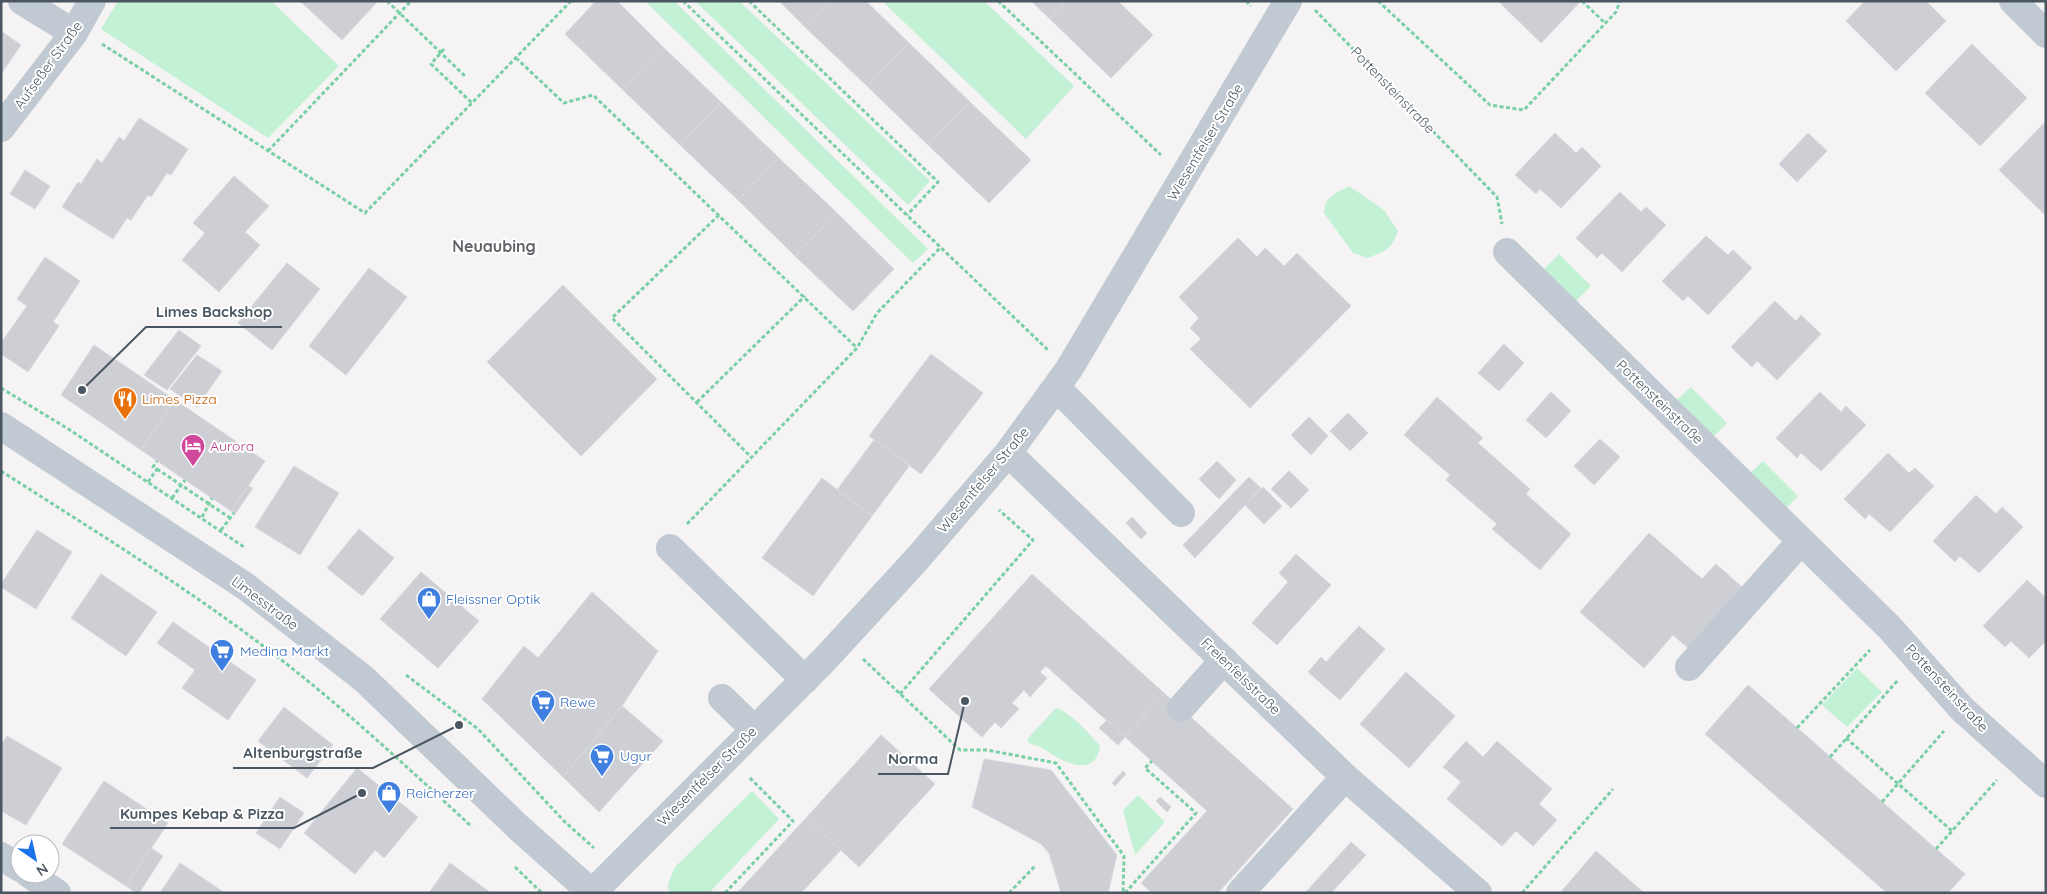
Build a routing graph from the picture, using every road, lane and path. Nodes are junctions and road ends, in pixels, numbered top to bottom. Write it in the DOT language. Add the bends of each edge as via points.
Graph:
graph roads {
  1 [pos="22,1"];
  2 [pos="92,1"];
  3 [pos="387,1"];
  4 [pos="411,1"];
  5 [pos="571,1"];
  6 [pos="683,1"];
  7 [pos="749,1"];
  8 [pos="998,1"];
  9 [pos="1378,1"];
  10 [pos="1582,1"];
  11 [pos="1620,1"];
  12 [pos="2013,1"];
  13 [pos="1300,4"];
  14 [pos="400,13"];
  15 [pos="1605,24"];
  16 [pos="74,34"];
  17 [pos="2046,34"];
  18 [pos="444,49"];
  19 [pos="441,53"];
  20 [pos="516,58"];
  21 [pos="466,77"];
  22 [pos="472,102"];
  23 [pos="1,128"];
  24 [pos="268,150"];
  25 [pos="1184,178"];
  26 [pos="719,215"];
  27 [pos="907,215"];
  28 [pos="941,247"];
  29 [pos="1507,252"];
  30 [pos="805,296"];
  31 [pos="857,348"];
  32 [pos="1062,378"];
  33 [pos="697,402"];
  34 [pos="1,426"];
  35 [pos="1008,453"];
  36 [pos="752,458"];
  37 [pos="157,461"];
  38 [pos="157,469"];
  39 [pos="1,470"];
  40 [pos="185,480"];
  41 [pos="148,482"];
  42 [pos="181,485"];
  43 [pos="977,490"];
  44 [pos="172,498"];
  45 [pos="212,498"];
  46 [pos="209,504"];
  47 [pos="234,513"];
  48 [pos="1181,513"];
  49 [pos="202,517"];
  50 [pos="230,518"];
  51 [pos="221,530"];
  52 [pos="694,531"];
  53 [pos="1801,540"];
  54 [pos="670,548"];
  55 [pos="1890,628"];
  56 [pos="842,640"];
  57 [pos="1918,657"];
  58 [pos="1224,660"];
  59 [pos="1689,667"];
  60 [pos="804,680"];
  61 [pos="900,694"];
  62 [pos="722,698"];
  63 [pos="1181,708"];
  64 [pos="1963,710"];
  65 [pos="1797,728"];
  66 [pos="754,729"];
  67 [pos="1846,738"];
  68 [pos="728,756"];
  69 [pos="1830,757"];
  70 [pos="2017,758"];
  71 [pos="1152,761"];
  72 [pos="1345,777"];
  73 [pos="1898,784"];
  74 [pos="2046,784"];
  75 [pos="1613,789"];
  76 [pos="1882,802"];
  77 [pos="473,829"];
  78 [pos="1952,831"];
  79 [pos="1936,849"];
  80 [pos="1036,864"];
  81 [pos="513,866"];
  82 [pos="44,884"];
  83 [pos="57,893"];
  84 [pos="542,893"];
  85 [pos="592,893"];
  86 [pos="725,893"];
  87 [pos="1009,893"];
  88 [pos="1124,893"];
  89 [pos="1240,893"];
  90 [pos="1478,893"];
  91 [pos="1522,893"];
  1 -- 16 [label="street"];
  2 -- 16 [label="street, Aufseßer Straße"];
  3 -- 14 [label="path"];
  4 -- 14 [label="path"];
  5 -- 20 [label="path"];
  6 -- 27 [label="path"];
  7 -- 27 [label="path" via="938,182"];
  8 -- 25 [label="path"];
  9 -- 15 [label="path" via="1490,105 1524,110"];
  10 -- 15 [label="path"];
  11 -- 15 [label="path" via="1616,12"];
  12 -- 17 [label="street"];
  13 -- 25 [label="street, Wiesentfelser Straße"];
  13 -- 29 [label="path, Pottensteinstraße" via="1497,197"];
  14 -- 19 [label="path"];
  14 -- 24 [label="path"];
  16 -- 23 [label="street, Aufseßer Straße"];
  16 -- 24 [label="path" via="96,40"];
  18 -- 19 [label="path"];
  19 -- 21 [label="path"];
  19 -- 22 [label="path" via="431,64"];
  20 -- 22 [label="path"];
  20 -- 26 [label="path" via="564,104 593,94"];
  22 -- 24 [label="path" via="365,212"];
  25 -- 32 [label="street, Wiesentfelser Straße"];
  26 -- 30 [label="path"];
  26 -- 33 [label="path" via="612,318"];
  27 -- 28 [label="path"];
  28 -- 31 [label="path" via="877,313"];
  28 -- 32 [label="path"];
  29 -- 53 [label="street, Pottensteinstraße"];
  30 -- 31 [label="path"];
  30 -- 33 [label="path"];
  31 -- 36 [label="path"];
  32 -- 35 [label="street, Wiesentfelser Straße"];
  32 -- 48 [label="street"];
  33 -- 36 [label="path"];
  34 -- 85 [label="street, Limesstraße" via="245,586 364,679 518,827"];
  35 -- 43 [label="street, Wiesentfelser Straße"];
  35 -- 58 [label="street, Freienfelsstraße"];
  36 -- 52 [label="path" via="686,524"];
  37 -- 38 [label="path" via="153,467"];
  38 -- 41 [label="path"];
  38 -- 42 [label="path"];
  39 -- 77 [label="path" via="179,586 276,655 355,720"];
  40 -- 42 [label="path"];
  42 -- 44 [label="path"];
  42 -- 46 [label="path"];
  43 -- 56 [label="street, Wiesentfelser Straße"];
  43 -- 61 [label="path" via="1033,540"];
  45 -- 46 [label="path"];
  46 -- 49 [label="path"];
  46 -- 50 [label="path"];
  47 -- 50 [label="path"];
  50 -- 51 [label="path"];
  53 -- 55 [label="street, Pottensteinstraße"];
  53 -- 59 [label="street"];
  54 -- 60 [label="street"];
  55 -- 57 [label="street, Pottensteinstraße"];
  55 -- 65 [label="path"];
  56 -- 60 [label="street, Wiesentfelser Straße"];
  56 -- 61 [label="path"];
  57 -- 64 [label="street, Pottensteinstraße"];
  57 -- 67 [label="path"];
  58 -- 63 [label="street"];
  58 -- 72 [label="street, Freienfelsstraße"];
  60 -- 66 [label="street, Wiesentfelser Straße"];
  61 -- 88 [label="path" via="960,750 986,750 1056,762 1124,856"];
  62 -- 66 [label="street"];
  64 -- 70 [label="street, Pottensteinstraße"];
  64 -- 73 [label="path"];
  66 -- 68 [label="street, Wiesentfelser Straße"];
  67 -- 69 [label="path"];
  67 -- 73 [label="path"];
  68 -- 85 [label="street, Wiesentfelser Straße"];
  68 -- 86 [label="path" via="793,821"];
  70 -- 74 [label="street, Pottensteinstraße"];
  70 -- 78 [label="path"];
  71 -- 88 [label="path" via="1146,768 1196,813"];
  72 -- 89 [label="street"];
  72 -- 90 [label="street, Freienfelsstraße"];
  73 -- 76 [label="path"];
  73 -- 78 [label="path"];
  75 -- 91 [label="path"];
  78 -- 79 [label="path"];
  80 -- 87 [label="path"];
  81 -- 84 [label="path"];
  82 -- 83 [label="street"];
}
